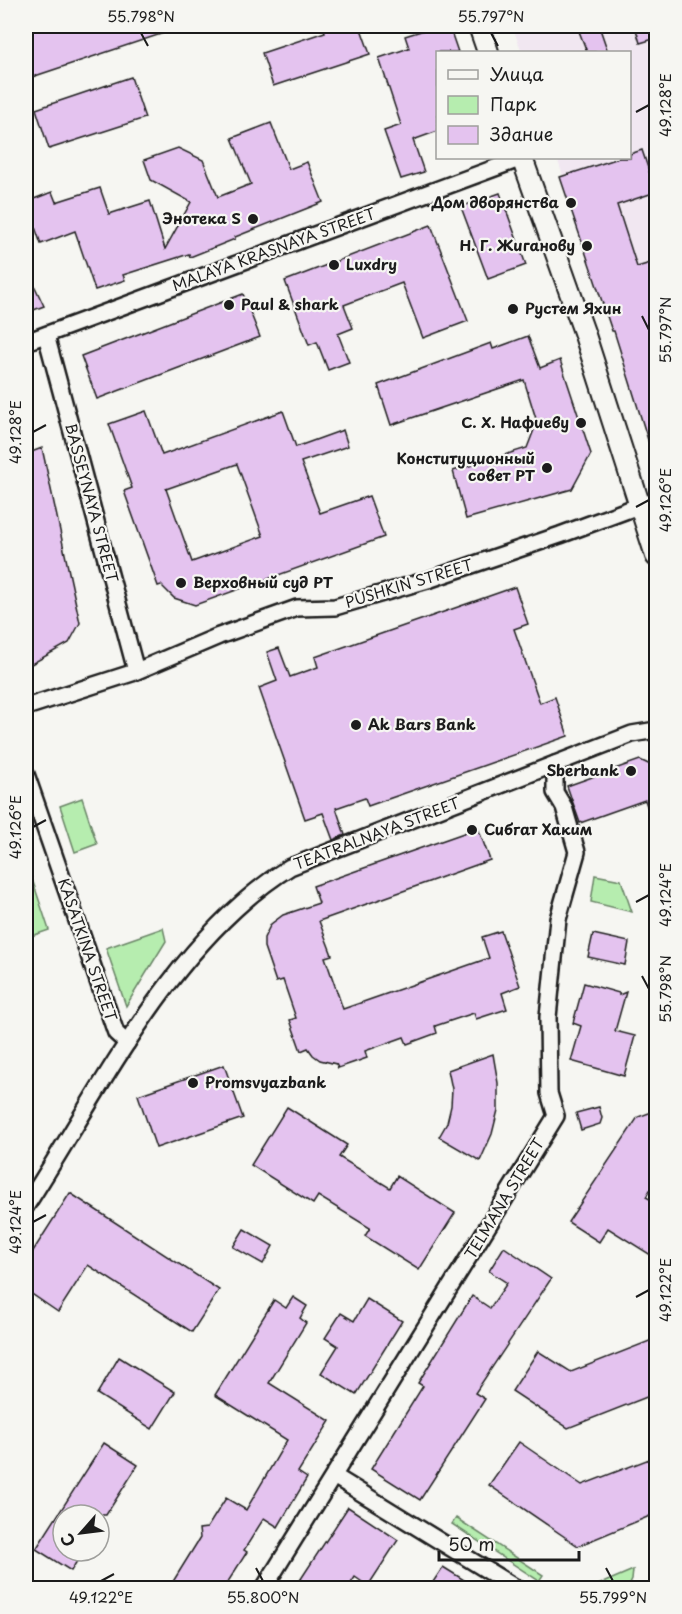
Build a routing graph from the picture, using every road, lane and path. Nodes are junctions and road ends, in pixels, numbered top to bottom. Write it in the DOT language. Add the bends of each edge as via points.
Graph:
graph roads {
  1 [pos="479,26"];
  2 [pos="488,51"];
  3 [pos="519,159"];
  4 [pos="522,159"];
  5 [pos="46,335"];
  6 [pos="26,342"];
  7 [pos="649,503"];
  8 [pos="657,556"];
  9 [pos="136,671"];
  10 [pos="26,707"];
  11 [pos="657,730"];
  12 [pos="555,764"];
  13 [pos="26,774"];
  14 [pos="127,1043"];
  15 [pos="26,1206"];
  16 [pos="334,1476"];
  17 [pos="264,1588"];
  18 [pos="516,1588"];
  1 -- 2 [label="street"];
  3 -- 5 [label="street, MALAYA KRASNAYA STREET"];
  4 -- 7 [label="street"];
  5 -- 6 [label="street, MALAYA KRASNAYA STREET"];
  5 -- 9 [label="street, BASSEYNAYA STREET"];
  7 -- 8 [label="street"];
  7 -- 9 [label="street, PUSHKIN STREET" via="431,579 335,607 297,608"];
  9 -- 10 [label="street, PUSHKIN STREET"];
  11 -- 12 [label="street, TEATRALNAYA STREET" via="632,734"];
  12 -- 14 [label="street, TEATRALNAYA STREET" via="290,867 256,890 201,942"];
  12 -- 16 [label="street, TELMANA STREET" via="555,792 564,807 577,852 558,919 548,1017 549,1093 556,1116"];
  13 -- 14 [label="street, KASATKINA STREET" via="116,1034"];
  14 -- 15 [label="street"];
  16 -- 17 [label="street, TELMANA STREET"];
  16 -- 18 [label="street"];
}
